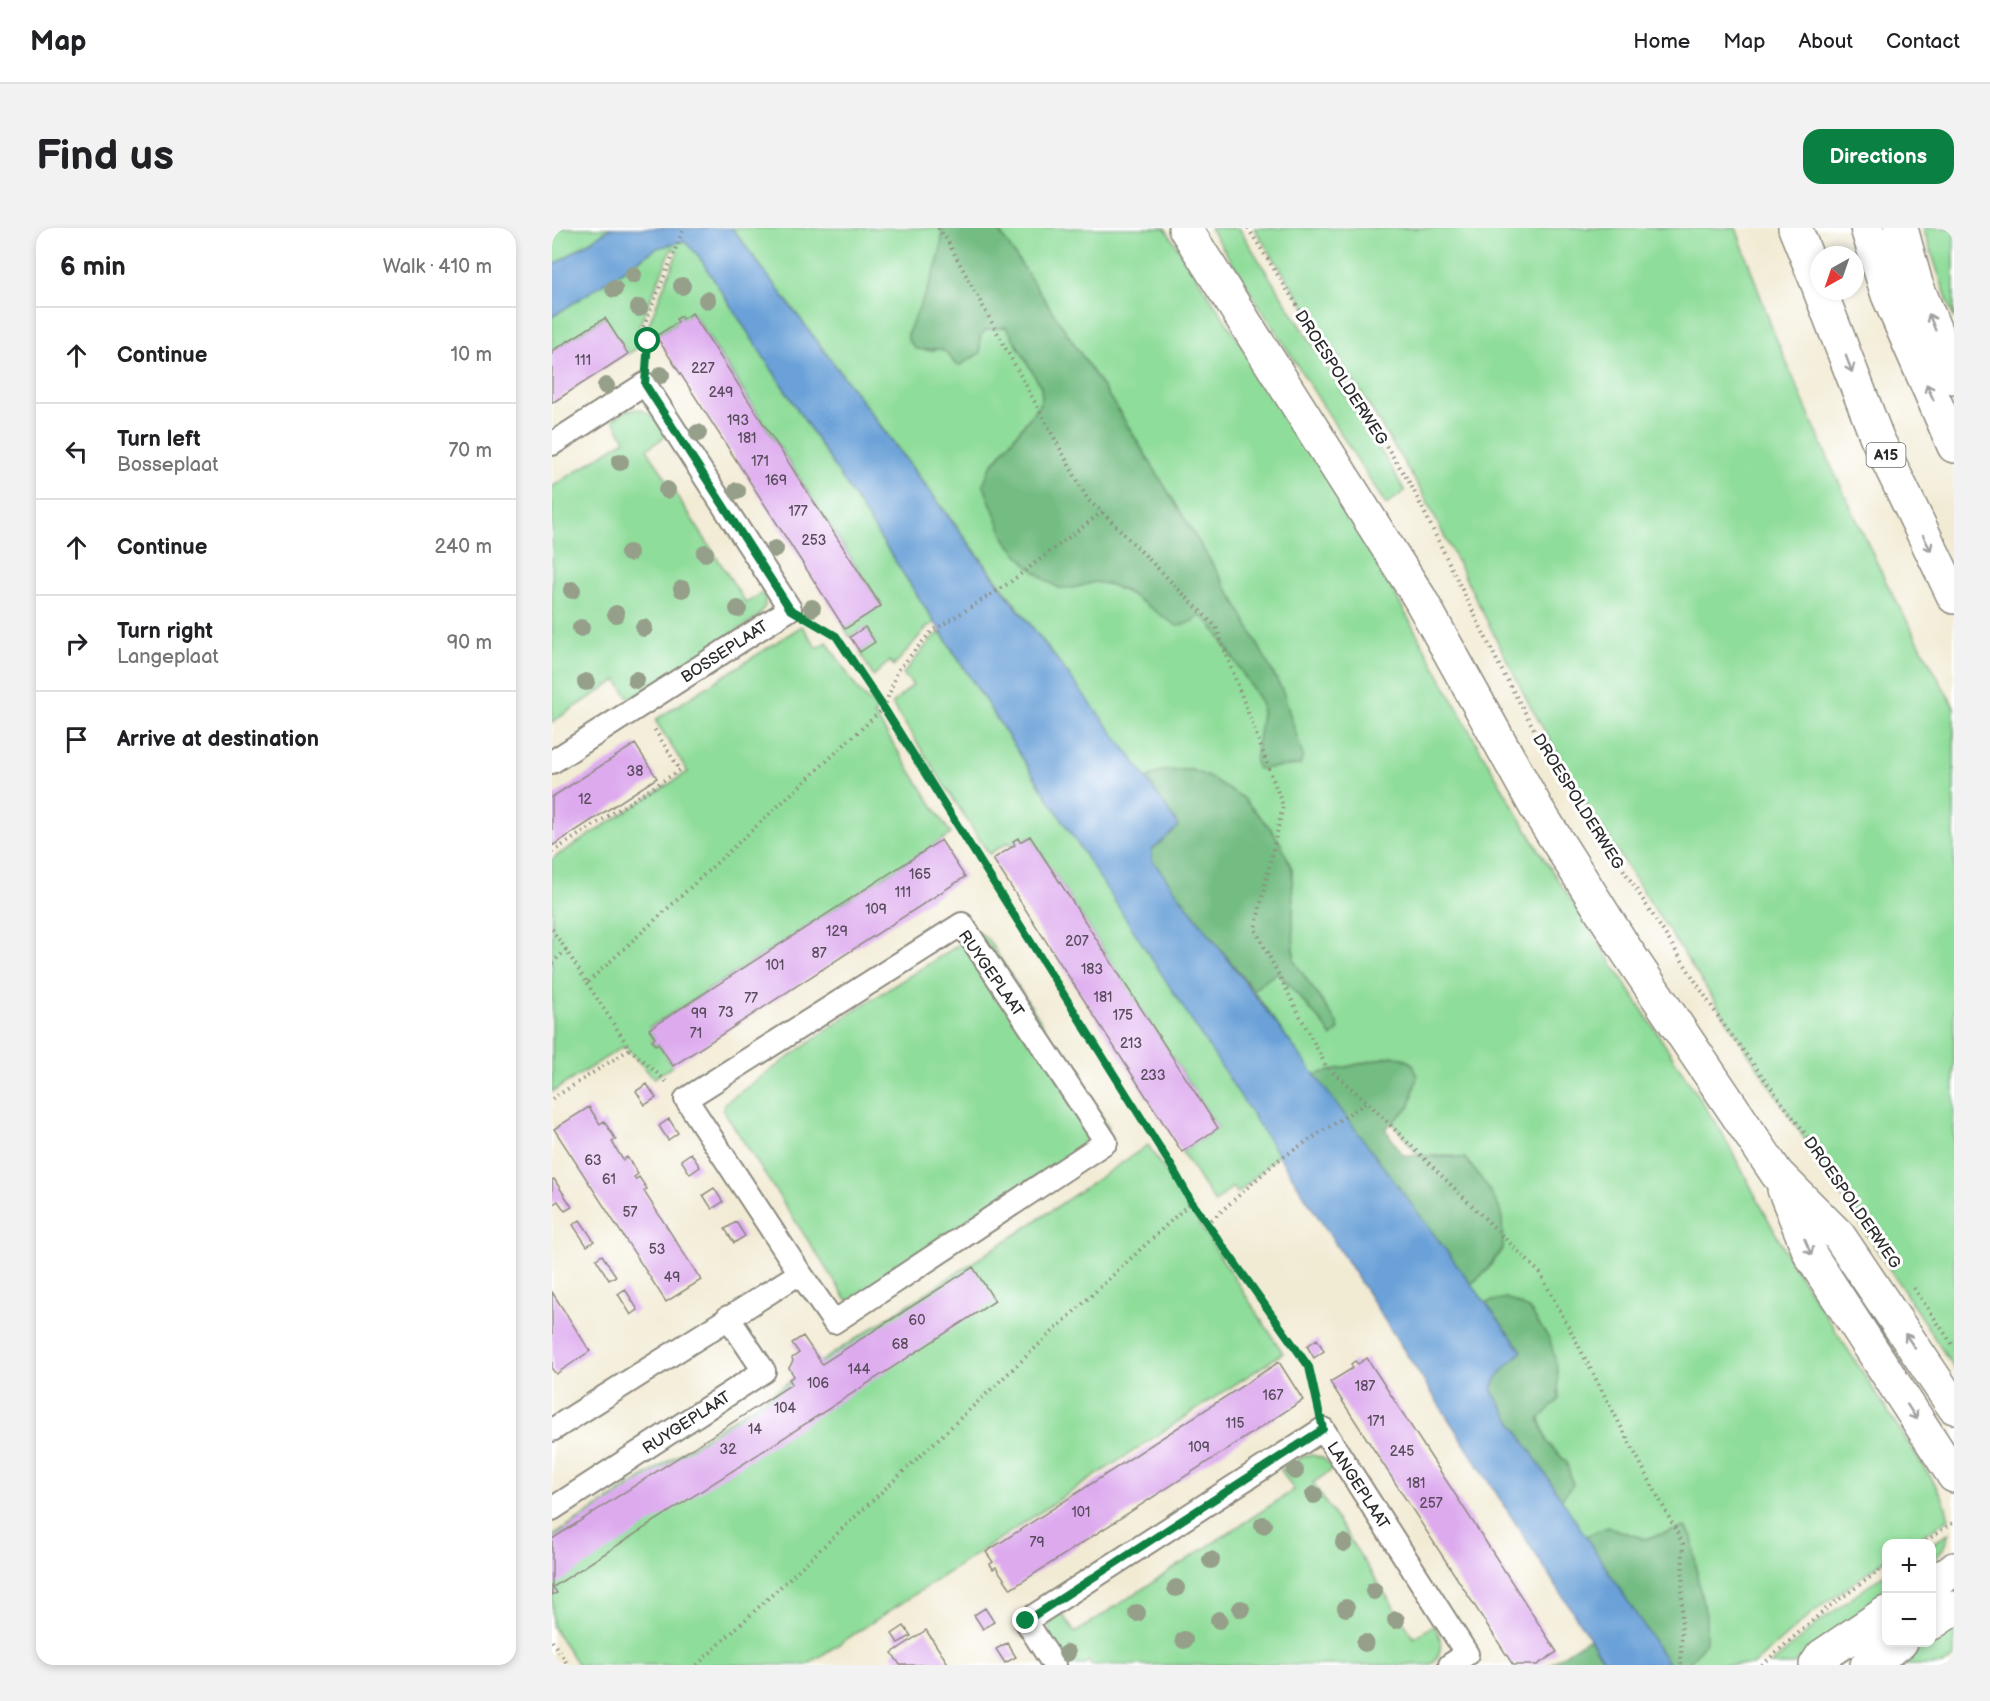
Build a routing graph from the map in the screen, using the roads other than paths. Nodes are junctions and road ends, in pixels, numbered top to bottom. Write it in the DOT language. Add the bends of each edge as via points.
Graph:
graph roads {
  1 [pos="1185,228"];
  2 [pos="1795,228"];
  3 [pos="1803,228"];
  4 [pos="1868,228"];
  5 [pos="1901,228"];
  6 [pos="1810,252"];
  7 [pos="1810,264"];
  8 [pos="1825,300"];
  9 [pos="1954,376"];
  10 [pos="552,444"];
  11 [pos="1954,446"];
  12 [pos="1954,597"];
  13 [pos="552,762"];
  14 [pos="1778,1174"];
  15 [pos="800,1273"];
  16 [pos="728,1317"];
  17 [pos="1954,1407"];
  18 [pos="552,1430"];
  19 [pos="1954,1476"];
  20 [pos="552,1509"];
  21 [pos="1954,1569"];
  22 [pos="1936,1581"];
  23 [pos="1954,1608"];
  24 [pos="1882,1616"];
  25 [pos="1936,1620"];
  26 [pos="1894,1647"];
  27 [pos="1054,1665"];
  28 [pos="1449,1665"];
  29 [pos="1816,1665"];
  30 [pos="1867,1665"];
  1 -- 14 [label="main road, DROESPOLDERWEG" via="1419,597 1537,809 1626,950"];
  2 -- 7 [label="main road"];
  3 -- 6 [label="main road, A15"];
  11 -- 4 [label="main road, one-way" via="1888,295"];
  9 -- 5 [label="main road, one-way" via="1916,284"];
  8 -- 12 [label="main road, A15, one-way" via="1877,438"];
  10 -- 13 [label="street, BOSSEPLAAT" via="645,384 790,609"];
  17 -- 14 [label="main road, DROESPOLDERWEG, one-way" via="1839,1236"];
  14 -- 19 [label="main road, DROESPOLDERWEG, one-way" via="1811,1256"];
  15 -- 15 [label="street, RUYGEPLAAT" via="686,1099 962,924 1106,1142 834,1322"];
  15 -- 16 [label="street"];
  16 -- 18 [label="street"];
  16 -- 20 [label="street, RUYGEPLAAT" via="764,1371"];
  21 -- 22 [label="main road"];
  23 -- 25 [label="main road"];
  24 -- 29 [label="main road" via="1822,1656"];
  26 -- 30 [label="main road"];
  27 -- 28 [label="street, LANGEPLAAT" via="1026,1621 1323,1429 1467,1654"];
}
